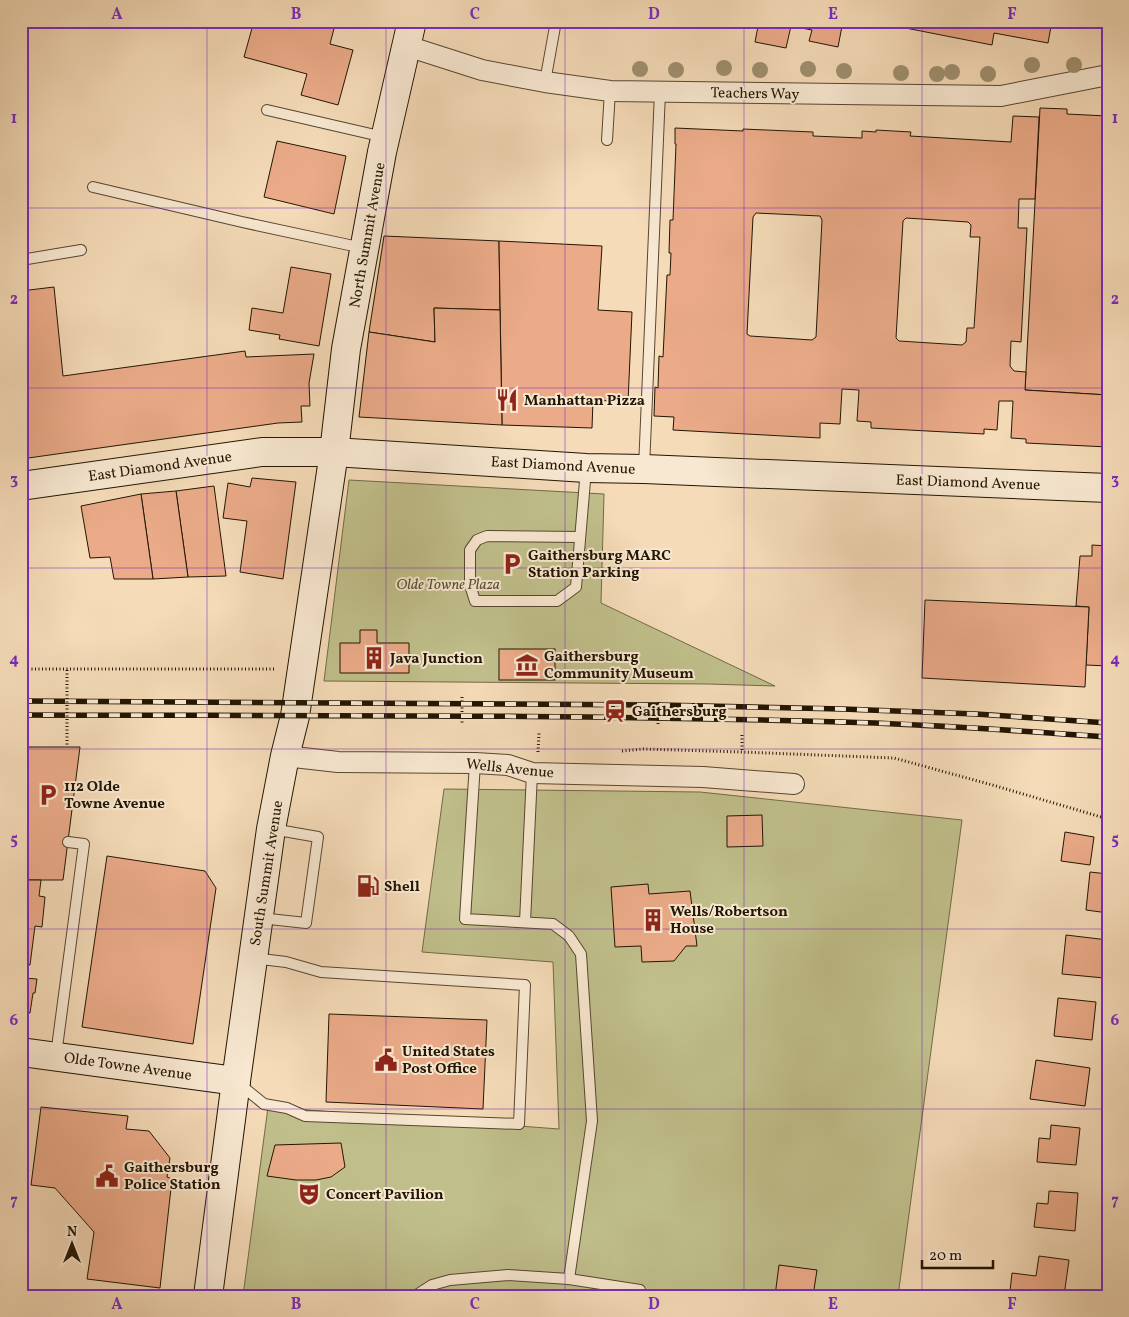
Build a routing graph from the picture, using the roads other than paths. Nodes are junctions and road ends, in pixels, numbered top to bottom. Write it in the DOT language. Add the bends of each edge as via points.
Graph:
graph roads {
  1 [pos="556,21"];
  2 [pos="408,29"];
  3 [pos="1108,75"];
  4 [pos="545,82"];
  5 [pos="610,91"];
  6 [pos="660,92"];
  7 [pos="268,110"];
  8 [pos="385,137"];
  9 [pos="608,140"];
  10 [pos="93,187"];
  11 [pos="364,248"];
  12 [pos="81,250"];
  13 [pos="21,260"];
  14 [pos="334,452"];
  15 [pos="586,468"];
  16 [pos="644,469"];
  17 [pos="21,486"];
  18 [pos="1108,488"];
  19 [pos="579,537"];
  20 [pos="285,756"];
  21 [pos="475,763"];
  22 [pos="532,773"];
  23 [pos="794,784"];
  24 [pos="271,829"];
  25 [pos="68,842"];
  26 [pos="259,918"];
  27 [pos="526,922"];
  28 [pos="253,958"];
  29 [pos="21,1052"];
  30 [pos="56,1056"];
  31 [pos="236,1081"];
  32 [pos="569,1279"];
  33 [pos="640,1290"];
  34 [pos="208,1296"];
  35 [pos="415,1296"];
  1 -- 4 [label="lane"];
  2 -- 4 [label="street, Teachers Way" via="482,70"];
  2 -- 8 [label="street, North Summit Avenue"];
  3 -- 6 [label="street, Teachers Way" via="1001,96"];
  4 -- 5 [label="street, Teachers Way"];
  5 -- 6 [label="street, Teachers Way"];
  5 -- 9 [label="lane"];
  6 -- 16 [label="lane"];
  7 -- 8 [label="lane"];
  8 -- 11 [label="street, North Summit Avenue"];
  10 -- 11 [label="lane"];
  11 -- 14 [label="street, North Summit Avenue" via="346,349"];
  12 -- 13 [label="lane"];
  14 -- 15 [label="street, East Diamond Avenue"];
  14 -- 17 [label="street, East Diamond Avenue" via="262,452"];
  14 -- 20 [label="street, South Summit Avenue" via="295,716"];
  15 -- 16 [label="street, East Diamond Avenue"];
  15 -- 19 [label="lane"];
  16 -- 18 [label="street, East Diamond Avenue"];
  19 -- 19 [label="lane" via="487,536 477,540 470,550 469,564 475,601 557,601 576,587"];
  20 -- 21 [label="street, Wells Avenue" via="338,762"];
  20 -- 24 [label="street, South Summit Avenue"];
  21 -- 22 [label="street, Wells Avenue" via="508,765"];
  21 -- 27 [label="lane" via="466,918"];
  22 -- 23 [label="street, Wells Avenue"];
  22 -- 27 [label="lane"];
  24 -- 26 [label="street, South Summit Avenue"];
  24 -- 26 [label="lane" via="318,837 306,923"];
  25 -- 30 [label="lane" via="84,844"];
  26 -- 28 [label="street, South Summit Avenue"];
  27 -- 32 [label="lane" via="553,924 569,936 580,954 592,1121"];
  28 -- 31 [label="street, South Summit Avenue"];
  28 -- 31 [label="lane" via="286,962 321,972 524,985 519,1124 305,1116 287,1108 264,1104"];
  29 -- 30 [label="street, Olde Towne Avenue"];
  30 -- 31 [label="street, Olde Towne Avenue"];
  31 -- 34 [label="street, South Summit Avenue"];
  32 -- 33 [label="lane"];
  32 -- 35 [label="lane" via="508,1275 450,1280 432,1285"];
}
